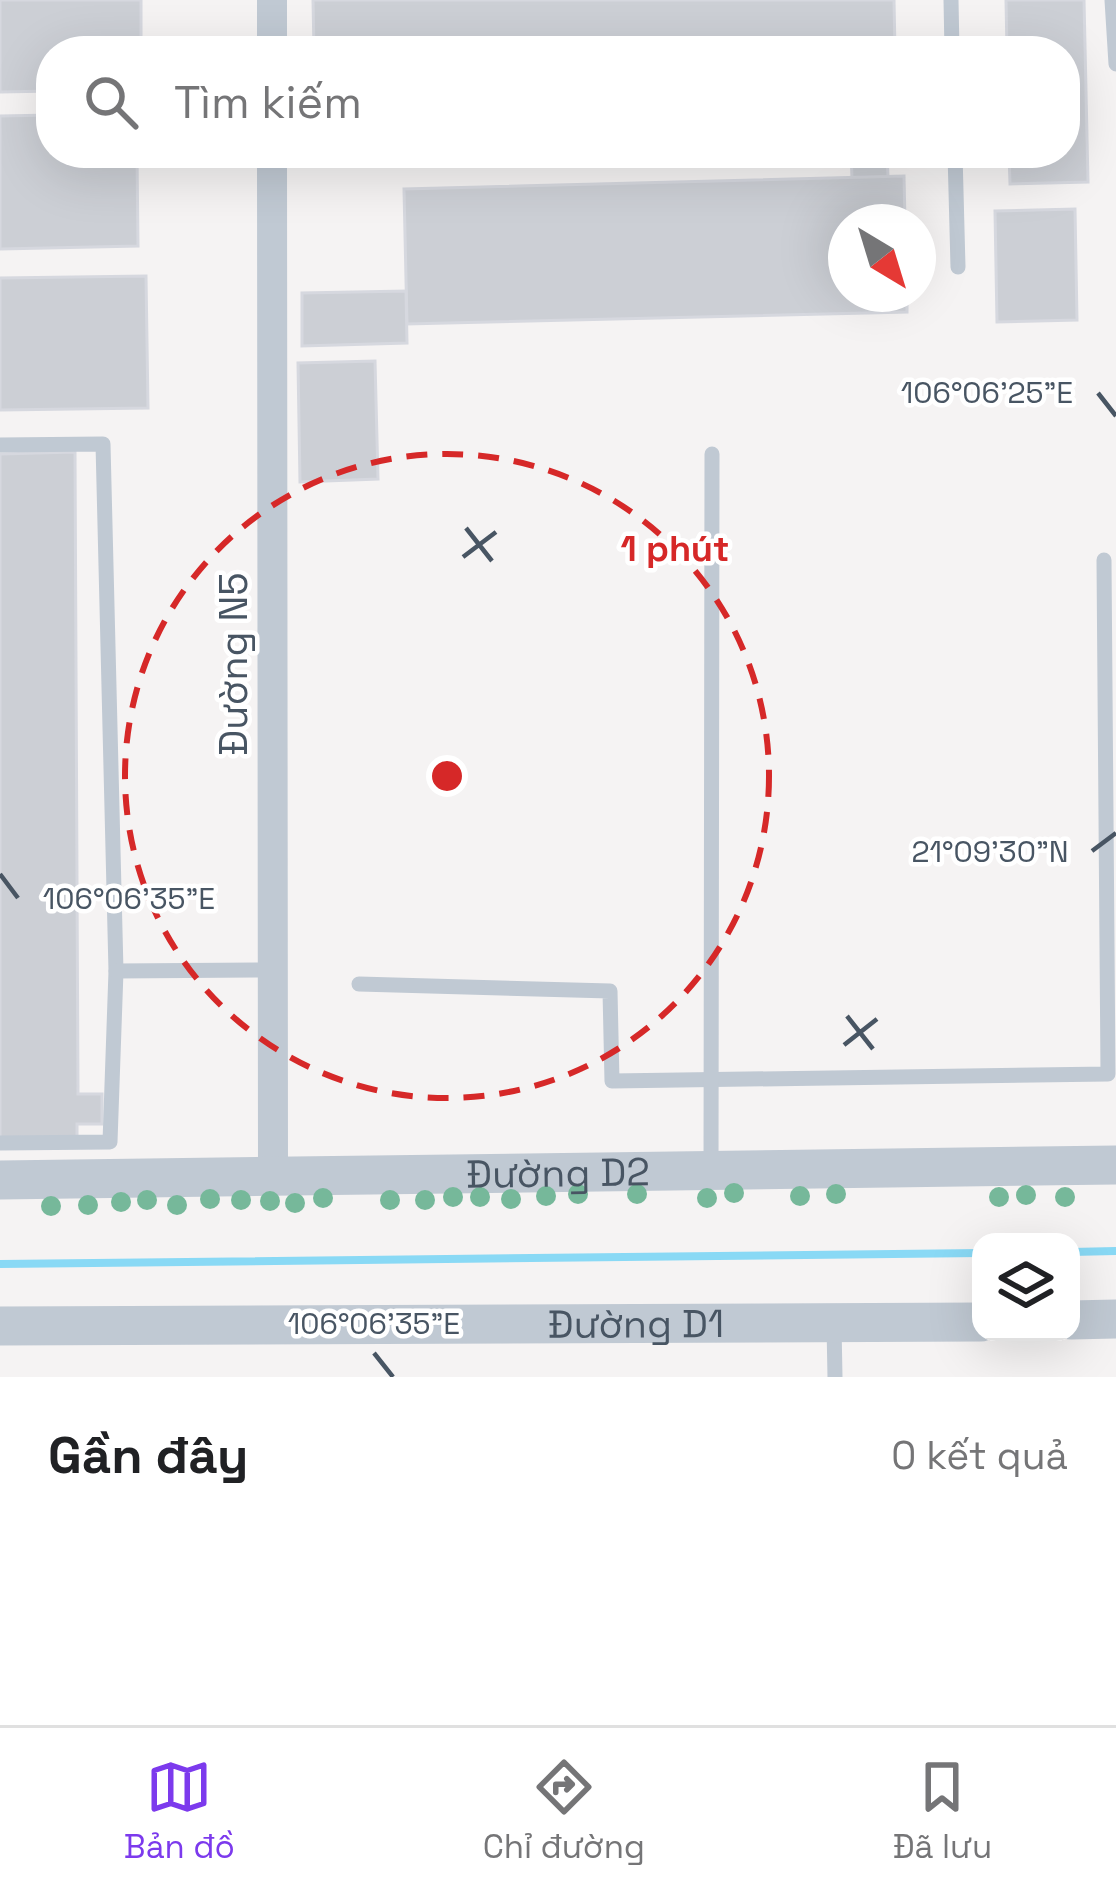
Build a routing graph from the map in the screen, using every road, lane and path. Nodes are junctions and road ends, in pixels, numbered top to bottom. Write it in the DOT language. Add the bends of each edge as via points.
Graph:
graph roads {
  1 [pos="272,0"];
  2 [pos="951,0"];
  3 [pos="1112,0"];
  4 [pos="272,36"];
  5 [pos="952,36"];
  6 [pos="1116,64"];
  7 [pos="272,168"];
  8 [pos="955,168"];
  9 [pos="958,267"];
  10 [pos="0,445"];
  11 [pos="712,454"];
  12 [pos="1104,560"];
  13 [pos="273,970"];
  14 [pos="116,971"];
  15 [pos="359,984"];
  16 [pos="710,1080"];
  17 [pos="0,1144"];
  18 [pos="1116,1165"];
  19 [pos="711,1171"];
  20 [pos="273,1174"];
  21 [pos="0,1180"];
  22 [pos="1116,1319"];
  23 [pos="1080,1320"];
  24 [pos="972,1322"];
  25 [pos="834,1325"];
  26 [pos="0,1326"];
  27 [pos="835,1377"];
  1 -- 4 [label="street"];
  2 -- 5 [label="lane"];
  3 -- 6 [label="lane"];
  7 -- 13 [label="street, Đường N5"];
  8 -- 9 [label="lane"];
  10 -- 14 [label="lane" via="103,444"];
  11 -- 16 [label="lane"];
  12 -- 16 [label="lane" via="1108,1074"];
  13 -- 14 [label="lane"];
  13 -- 20 [label="street, Đường N5"];
  14 -- 17 [label="lane" via="110,1142"];
  15 -- 16 [label="lane" via="610,992 613,1081"];
  16 -- 19 [label="lane"];
  18 -- 19 [label="street, Đường D2"];
  19 -- 20 [label="street, Đường D2"];
  20 -- 21 [label="street, Đường D2"];
  22 -- 23 [label="street"];
  24 -- 25 [label="street, Đường D1"];
  25 -- 26 [label="street, Đường D1"];
  25 -- 27 [label="lane"];
}
